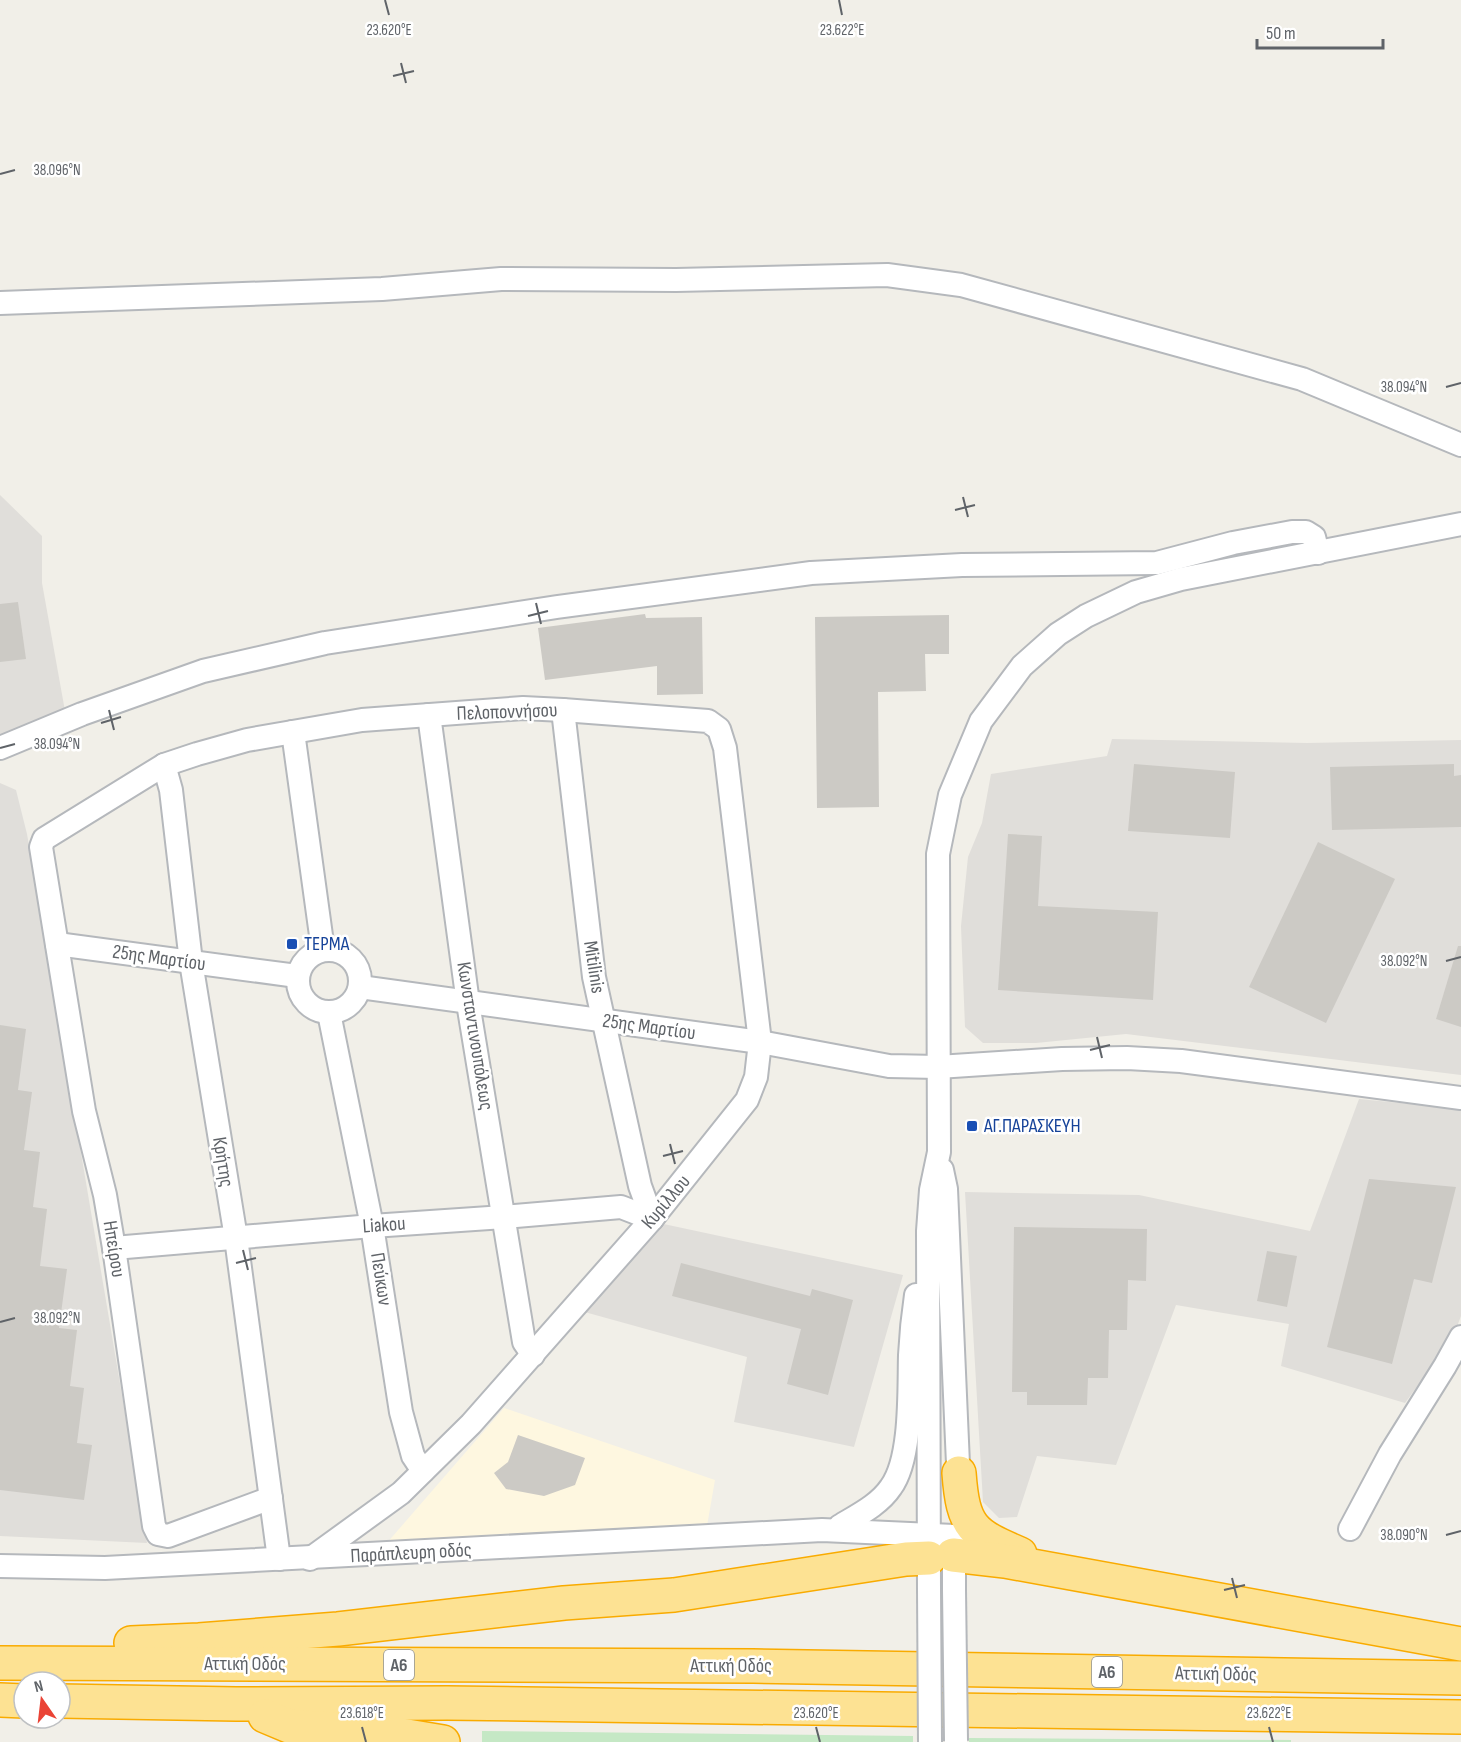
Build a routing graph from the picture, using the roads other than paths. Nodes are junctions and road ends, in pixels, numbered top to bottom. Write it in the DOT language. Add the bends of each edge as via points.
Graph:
graph roads {
  1 [pos="0,303"];
  2 [pos="1461,445"];
  3 [pos="1461,524"];
  4 [pos="1318,553"];
  5 [pos="563,710"];
  6 [pos="429,714"];
  7 [pos="719,729"];
  8 [pos="293,732"];
  9 [pos="0,748"];
  10 [pos="164,765"];
  11 [pos="41,847"];
  12 [pos="57,944"];
  13 [pos="322,950"];
  14 [pos="191,962"];
  15 [pos="297,976"];
  16 [pos="360,987"];
  17 [pos="468,1003"];
  18 [pos="329,1013"];
  19 [pos="604,1020"];
  20 [pos="760,1042"];
  21 [pos="938,1067"];
  22 [pos="1461,1098"];
  23 [pos="939,1152"];
  24 [pos="504,1217"];
  25 [pos="651,1219"];
  26 [pos="372,1226"];
  27 [pos="928,1231"];
  28 [pos="236,1238"];
  29 [pos="114,1248"];
  30 [pos="1461,1336"];
  31 [pos="533,1354"];
  32 [pos="423,1471"];
  33 [pos="959,1473"];
  34 [pos="271,1498"];
  35 [pos="831,1528"];
  36 [pos="1350,1529"];
  37 [pos="935,1543"];
  38 [pos="279,1559"];
  39 [pos="310,1559"];
  40 [pos="0,1566"];
  41 [pos="1064,1572"];
  42 [pos="1461,1644"];
  43 [pos="0,1663"];
  44 [pos="46,1664"];
  45 [pos="1461,1678"];
  46 [pos="72,1701"];
  47 [pos="236,1704"];
  48 [pos="1461,1717"];
  49 [pos="956,1741"];
  50 [pos="443,1742"];
  51 [pos="930,1742"];
  1 -- 2 [label="street" via="382,289 501,279 887,275 961,285 1302,379"];
  3 -- 4 [label="street"];
  4 -- 9 [label="street" via="1314,537 1306,532 1292,532 1157,563 962,565 811,573 557,607 325,643 203,671"];
  4 -- 21 [label="street" via="1181,579 1136,592 1058,634 1022,666 988,711 950,795 938,854"];
  5 -- 6 [label="street, Πελοποννήσου" via="523,708"];
  5 -- 7 [label="street, Πελοποννήσου" via="708,722"];
  5 -- 19 [label="street, Mitilinis" via="594,977"];
  6 -- 8 [label="street, Πελοποννήσου"];
  6 -- 17 [label="street, Κωνσταντινουπόλεως"];
  7 -- 20 [label="street, Κυρίλλου"];
  8 -- 10 [label="street, Πελοποννήσου" via="247,740"];
  8 -- 13 [label="street"];
  10 -- 11 [label="street, Πελοποννήσου" via="44,838"];
  10 -- 14 [label="street, Κρήτης" via="171,790"];
  11 -- 12 [label="street, Ηπείρου"];
  12 -- 14 [label="street, 25ης Μαρτίου"];
  12 -- 29 [label="street, Ηπείρου" via="84,1111"];
  13 -- 15 [label="street" via="306,959"];
  13 -- 16 [label="street" via="338,951 351,959 359,972"];
  14 -- 15 [label="street, 25ης Μαρτίου"];
  14 -- 28 [label="street, Κρήτης"];
  15 -- 18 [label="street" via="304,1002 316,1011"];
  16 -- 17 [label="street, 25ης Μαρτίου"];
  16 -- 18 [label="street" via="344,1010"];
  17 -- 19 [label="street, 25ης Μαρτίου"];
  17 -- 24 [label="street, Κωνσταντινουπόλεως"];
  18 -- 26 [label="street, Πεύκων"];
  19 -- 20 [label="street, 25ης Μαρτίου"];
  19 -- 25 [label="street, Mitilinis" via="640,1186"];
  20 -- 21 [label="street, 25ης Μαρτίου" via="889,1066"];
  20 -- 25 [label="street, Κυρίλλου" via="756,1077 747,1100"];
  21 -- 22 [label="street, 25ης Μαρτίου" via="1062,1059 1181,1061"];
  21 -- 23 [label="street"];
  23 -- 27 [label="street"];
  23 -- 33 [label="street" via="946,1189"];
  24 -- 25 [label="street, Liakou" via="621,1207"];
  24 -- 26 [label="street, Liakou"];
  24 -- 31 [label="street, Κωνσταντινουπόλεως" via="524,1342"];
  25 -- 31 [label="street, Κυρίλλου"];
  26 -- 28 [label="street, Liakou"];
  26 -- 32 [label="street, Πεύκων" via="401,1412 413,1456"];
  27 -- 35 [label="street" via="915,1299 906,1447 901,1469 891,1487 868,1509"];
  27 -- 37 [label="street"];
  28 -- 29 [label="street, Liakou"];
  28 -- 34 [label="street, Κρήτης"];
  29 -- 34 [label="street, Ηπείρου" via="158,1534 168,1536"];
  30 -- 36 [label="street"];
  31 -- 32 [label="street, Κυρίλλου" via="478,1417"];
  32 -- 39 [label="street, Κυρίλλου" via="401,1493"];
  33 -- 37 [label="street"];
  33 -- 41 [label="highway" via="964,1510 976,1531 990,1542"];
  34 -- 38 [label="street, Κρήτης"];
  35 -- 37 [label="street, Παράπλευρη οδός"];
  35 -- 37 [label="street, Παράπλευρη οδός" via="870,1520"];
  35 -- 39 [label="street, Παράπλευρη οδός"];
  37 -- 41 [label="highway" via="983,1557"];
  37 -- 44 [label="highway" via="882,1563 674,1595 553,1604 338,1629 111,1644"];
  37 -- 49 [label="street, bridge" via="954,1590"];
  37 -- 51 [label="street, bridge"];
  38 -- 39 [label="street, Παράπλευρη οδός"];
  38 -- 40 [label="street, Παράπλευρη οδός" via="105,1568"];
  41 -- 42 [label="highway"];
  43 -- 44 [label="highway, Αττική Οδός / Α6"];
  44 -- 45 [label="highway, Αττική Οδός / Α6" via="741,1666"];
  46 -- 47 [label="highway, Αττική Οδός / Α6"];
  47 -- 48 [label="highway, Αττική Οδός / Α6" via="447,1703"];
  47 -- 50 [label="highway" via="289,1726 389,1733"];
}
